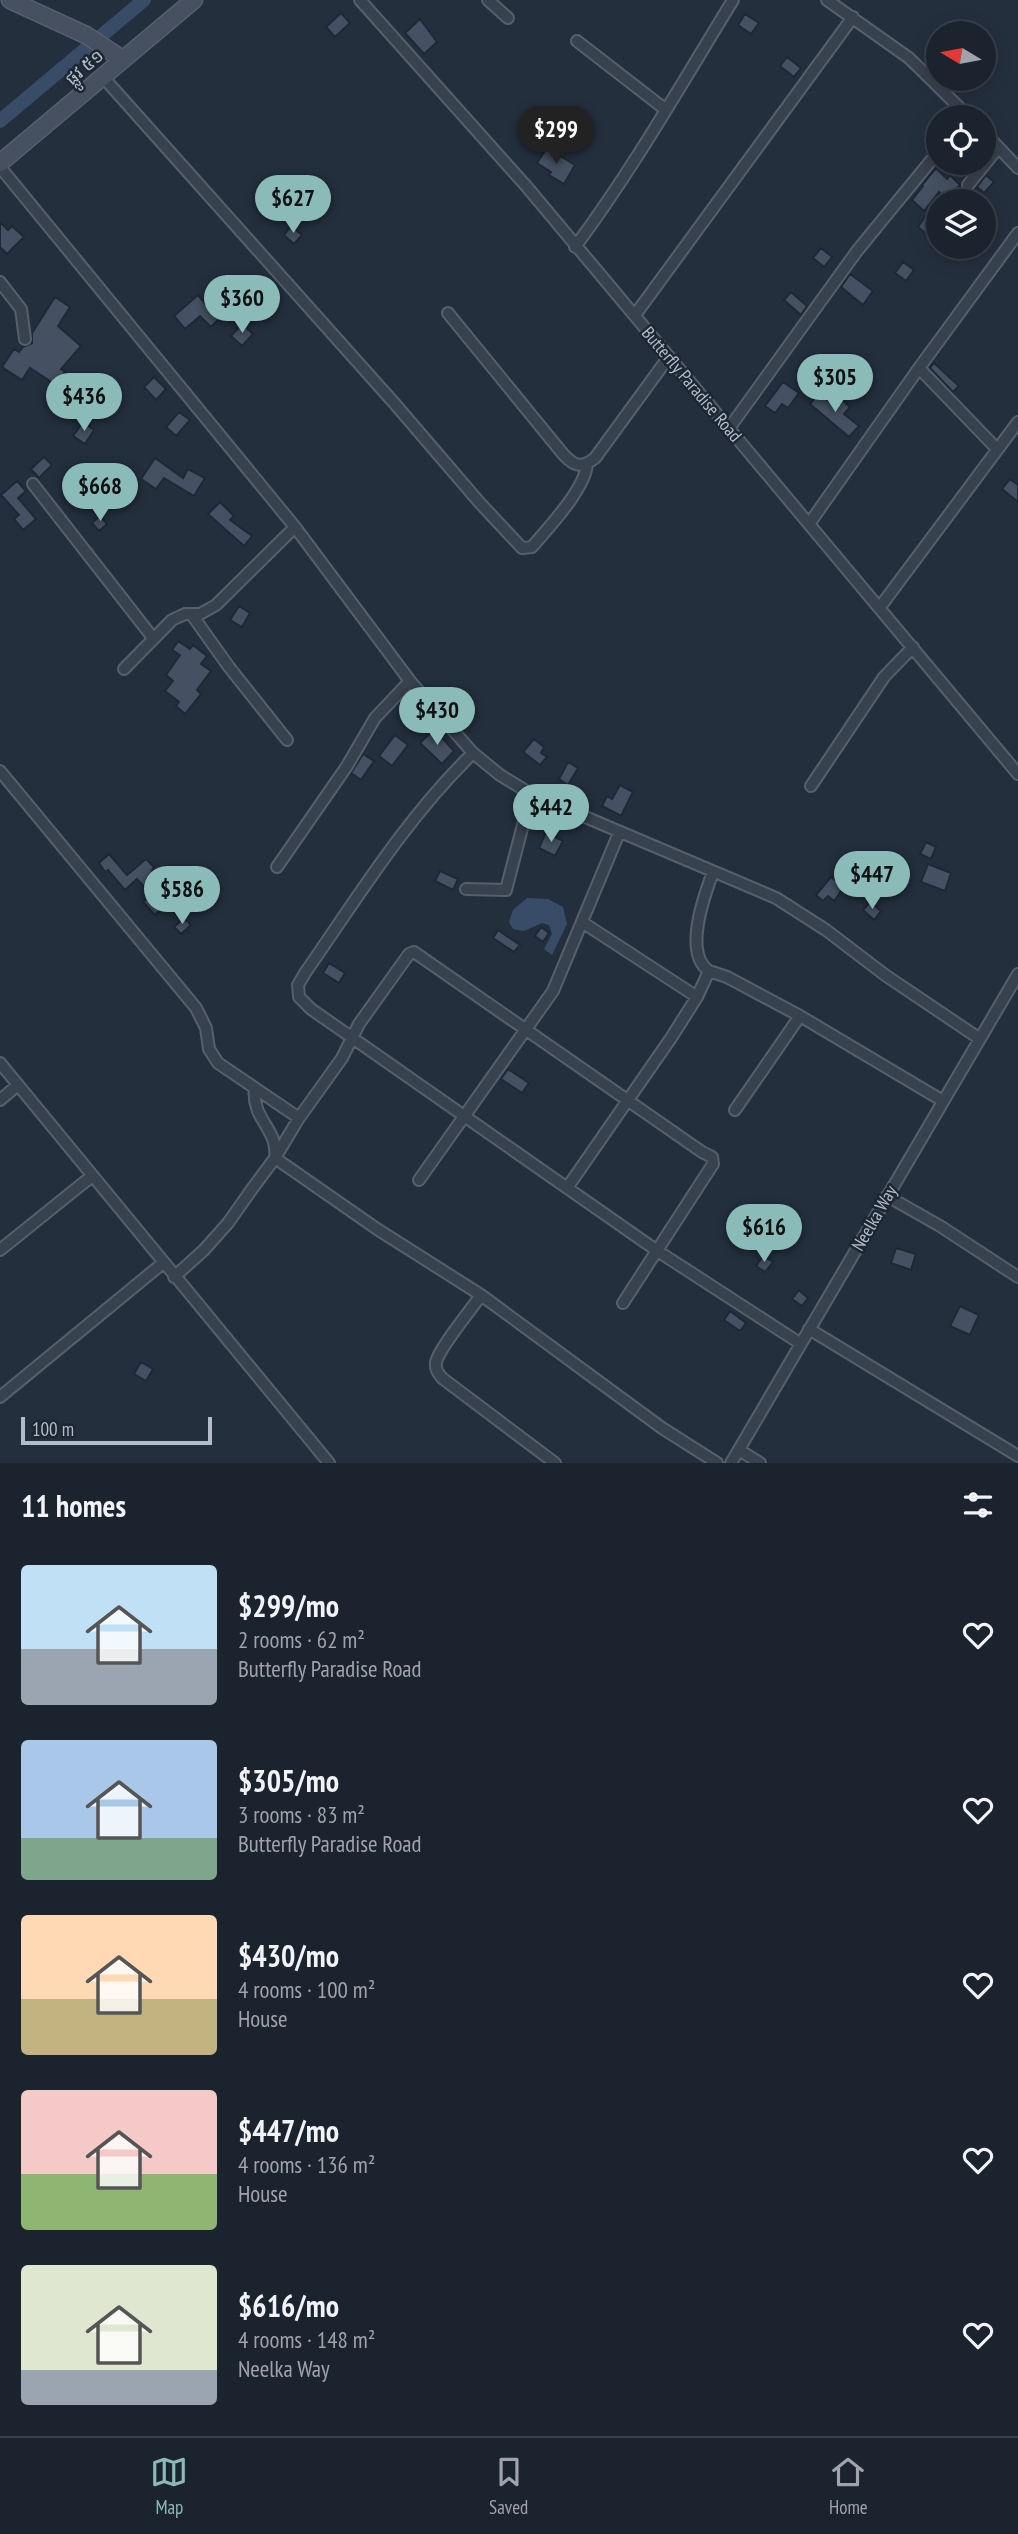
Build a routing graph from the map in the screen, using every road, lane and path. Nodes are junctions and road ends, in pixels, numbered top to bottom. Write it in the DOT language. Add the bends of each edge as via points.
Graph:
graph roads {
  1 [pos="10,0"];
  2 [pos="194,0"];
  3 [pos="360,0"];
  4 [pos="488,0"];
  5 [pos="733,0"];
  6 [pos="827,0"];
  7 [pos="853,17"];
  8 [pos="508,18"];
  9 [pos="577,41"];
  10 [pos="122,59"];
  11 [pos="103,77"];
  12 [pos="956,105"];
  13 [pos="666,110"];
  14 [pos="996,146"];
  15 [pos="998,148"];
  16 [pos="0,165"];
  17 [pos="926,167"];
  18 [pos="1018,168"];
  19 [pos="968,185"];
  20 [pos="1018,233"];
  21 [pos="575,247"];
  22 [pos="0,282"];
  23 [pos="448,313"];
  24 [pos="635,315"];
  25 [pos="25,339"];
  26 [pos="668,358"];
  27 [pos="919,368"];
  28 [pos="1018,422"];
  29 [pos="730,427"];
  30 [pos="997,449"];
  31 [pos="587,465"];
  32 [pos="33,484"];
  33 [pos="809,524"];
  34 [pos="295,527"];
  35 [pos="880,607"];
  36 [pos="192,614"];
  37 [pos="153,638"];
  38 [pos="913,647"];
  39 [pos="124,669"];
  40 [pos="410,681"];
  41 [pos="286,740"];
  42 [pos="473,753"];
  43 [pos="0,771"];
  44 [pos="1018,774"];
  45 [pos="811,786"];
  46 [pos="531,794"];
  47 [pos="620,833"];
  48 [pos="277,867"];
  49 [pos="713,872"];
  50 [pos="466,889"];
  51 [pos="582,922"];
  52 [pos="709,971"];
  53 [pos="1018,974"];
  54 [pos="697,997"];
  55 [pos="800,1016"];
  56 [pos="526,1030"];
  57 [pos="353,1037"];
  58 [pos="980,1039"];
  59 [pos="0,1063"];
  60 [pos="18,1086"];
  61 [pos="256,1088"];
  62 [pos="0,1100"];
  63 [pos="627,1100"];
  64 [pos="943,1101"];
  65 [pos="735,1110"];
  66 [pos="465,1116"];
  67 [pos="299,1118"];
  68 [pos="275,1158"];
  69 [pos="92,1176"];
  70 [pos="419,1180"];
  71 [pos="567,1188"];
  72 [pos="887,1196"];
  73 [pos="0,1250"];
  74 [pos="656,1250"];
  75 [pos="163,1264"];
  76 [pos="174,1277"];
  77 [pos="1018,1277"];
  78 [pos="481,1295"];
  79 [pos="623,1303"];
  80 [pos="809,1329"];
  81 [pos="800,1344"];
  82 [pos="0,1397"];
  83 [pos="739,1450"];
  84 [pos="1018,1456"];
  85 [pos="329,1463"];
  86 [pos="555,1463"];
  87 [pos="717,1463"];
  88 [pos="731,1463"];
  89 [pos="760,1463"];
  1 -- 10 [label="main road" via="86,35"];
  2 -- 10 [label="main road, ផ្លូវ ៥១"];
  3 -- 21 [label="street, Butterfly Paradise Road"];
  4 -- 8 [label="street"];
  5 -- 13 [label="street"];
  6 -- 7 [label="street"];
  7 -- 12 [label="street" via="909,58"];
  7 -- 24 [label="street"];
  9 -- 13 [label="street"];
  10 -- 11 [label="main road, ផ្លូវ ៥១"];
  11 -- 16 [label="main road, ផ្លូវ ៥១"];
  11 -- 31 [label="street" via="522,548 532,547 548,528 586,477"];
  13 -- 21 [label="street"];
  14 -- 15 [label="street"];
  15 -- 18 [label="street"];
  15 -- 19 [label="street"];
  16 -- 34 [label="street"];
  17 -- 29 [label="street" via="857,251"];
  20 -- 27 [label="street"];
  21 -- 24 [label="street, Butterfly Paradise Road"];
  22 -- 25 [label="street" via="21,309"];
  23 -- 31 [label="street" via="563,454 572,463"];
  24 -- 26 [label="street, Butterfly Paradise Road"];
  26 -- 29 [label="street, Butterfly Paradise Road"];
  26 -- 31 [label="street"];
  27 -- 30 [label="street"];
  27 -- 33 [label="street"];
  28 -- 30 [label="street"];
  29 -- 33 [label="street, Butterfly Paradise Road"];
  30 -- 35 [label="street"];
  32 -- 37 [label="street"];
  33 -- 35 [label="street, Butterfly Paradise Road"];
  34 -- 36 [label="street" via="216,604"];
  34 -- 40 [label="street"];
  35 -- 38 [label="street, Butterfly Paradise Road"];
  36 -- 37 [label="street" via="178,616"];
  36 -- 41 [label="street"];
  37 -- 39 [label="street"];
  38 -- 44 [label="street, Butterfly Paradise Road"];
  38 -- 45 [label="street" via="884,677"];
  40 -- 42 [label="street"];
  40 -- 48 [label="street" via="374,718 347,766"];
  42 -- 46 [label="street"];
  42 -- 57 [label="street" via="413,818 298,985 303,1002"];
  43 -- 61 [label="street" via="196,1008 211,1055"];
  46 -- 47 [label="street"];
  46 -- 50 [label="street" via="506,890"];
  47 -- 49 [label="street"];
  47 -- 51 [label="street"];
  49 -- 52 [label="street" via="697,932 698,958"];
  49 -- 58 [label="street" via="776,898"];
  51 -- 54 [label="street"];
  51 -- 56 [label="street" via="552,991"];
  52 -- 54 [label="street"];
  52 -- 55 [label="street"];
  53 -- 58 [label="street, Neelka Way"];
  54 -- 63 [label="street"];
  55 -- 64 [label="street"];
  55 -- 65 [label="street"];
  56 -- 57 [label="street" via="414,952 373,1003"];
  56 -- 63 [label="street"];
  56 -- 66 [label="street"];
  57 -- 66 [label="street"];
  57 -- 67 [label="street"];
  58 -- 64 [label="street, Neelka Way"];
  59 -- 60 [label="street"];
  60 -- 62 [label="street"];
  60 -- 69 [label="street"];
  61 -- 67 [label="street"];
  61 -- 68 [label="street" via="256,1112 275,1143"];
  63 -- 71 [label="street"];
  63 -- 74 [label="street" via="713,1162"];
  64 -- 72 [label="street, Neelka Way"];
  66 -- 70 [label="street"];
  66 -- 71 [label="street"];
  67 -- 68 [label="street"];
  68 -- 76 [label="street" via="228,1223"];
  68 -- 78 [label="street"];
  69 -- 73 [label="street"];
  69 -- 75 [label="street"];
  71 -- 74 [label="street"];
  72 -- 77 [label="street"];
  72 -- 80 [label="street, Neelka Way"];
  74 -- 79 [label="street"];
  74 -- 81 [label="street"];
  75 -- 76 [label="street"];
  75 -- 82 [label="street"];
  76 -- 85 [label="street"];
  78 -- 86 [label="street" via="440,1355 438,1373"];
  78 -- 87 [label="street"];
  80 -- 81 [label="street, Neelka Way"];
  80 -- 84 [label="street"];
  81 -- 83 [label="street, Neelka Way"];
  83 -- 88 [label="street, Neelka Way"];
  83 -- 89 [label="street"];
}
